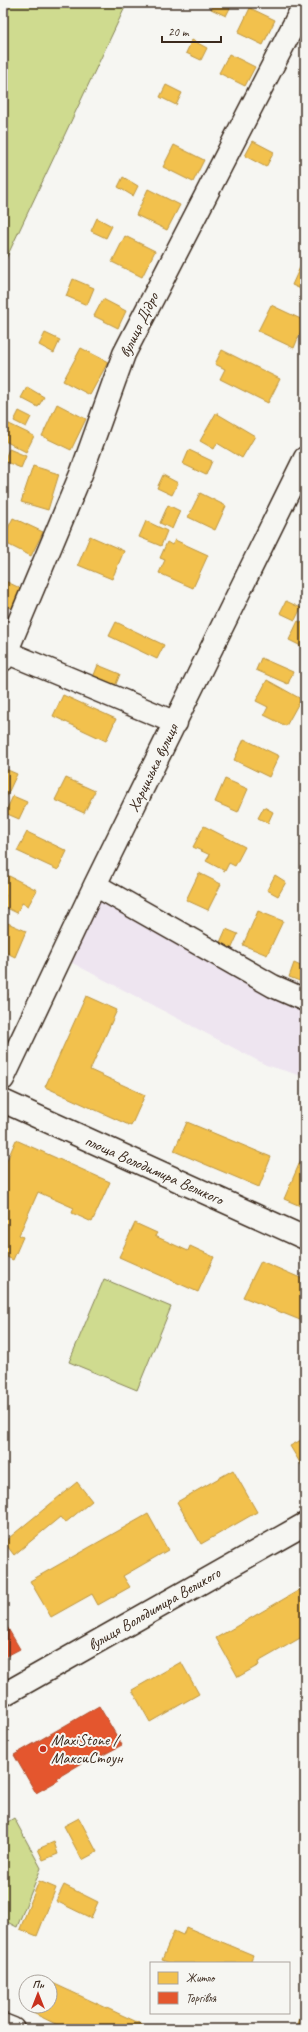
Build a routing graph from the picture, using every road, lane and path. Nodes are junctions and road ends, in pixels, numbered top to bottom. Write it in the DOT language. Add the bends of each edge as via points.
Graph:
graph roads {
  1 [pos="305,3"];
  2 [pos="305,458"];
  3 [pos="5,656"];
  4 [pos="176,723"];
  5 [pos="95,885"];
  6 [pos="305,1000"];
  7 [pos="3,1079"];
  8 [pos="3,1101"];
  9 [pos="305,1238"];
  10 [pos="305,1524"];
  11 [pos="3,1695"];
  12 [pos="3,2025"];
  13 [pos="13,2029"];
  1 -- 3 [label="street, вулиця Дідро" via="124,354 81,474"];
  2 -- 4 [label="street, Харцизька вулиця"];
  3 -- 4 [label="street"];
  4 -- 5 [label="street, Харцизька вулиця"];
  5 -- 6 [label="street" via="273,986"];
  5 -- 7 [label="street, Харцизька вулиця"];
  8 -- 9 [label="street, площа Володимира Великого"];
  10 -- 11 [label="street, вулиця Володимира Великого"];
  12 -- 13 [label="street"];
}
